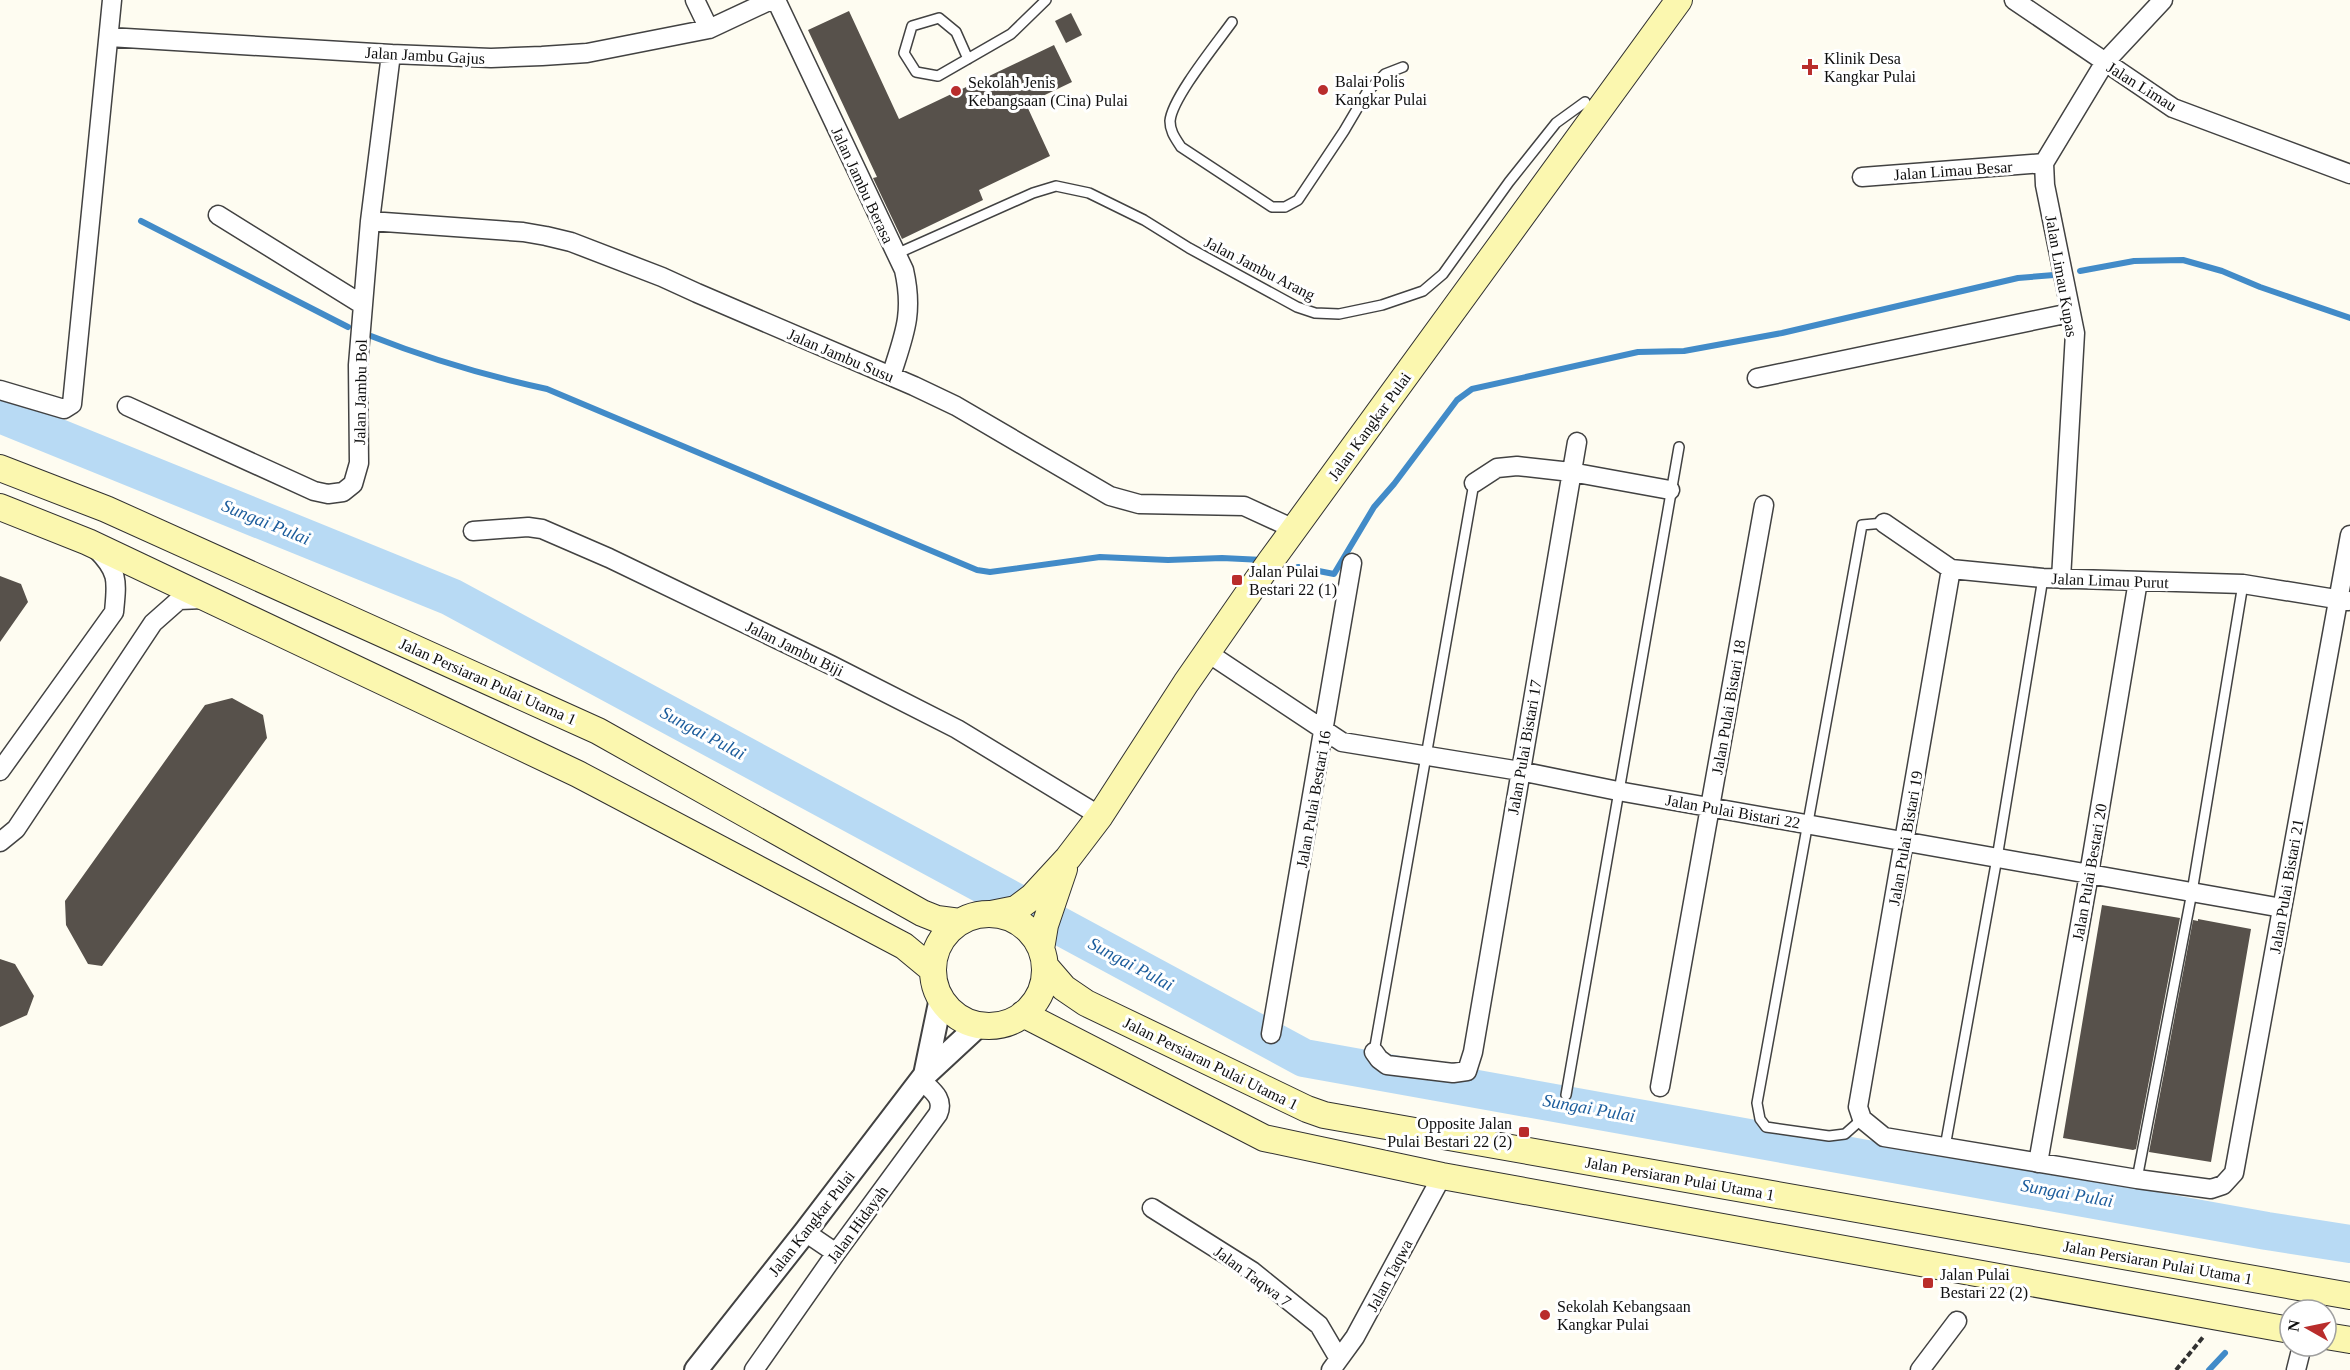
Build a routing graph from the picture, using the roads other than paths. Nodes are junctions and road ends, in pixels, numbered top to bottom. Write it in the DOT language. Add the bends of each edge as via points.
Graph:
graph roads {
  1 [pos="111,0"];
  2 [pos="695,0"];
  3 [pos="771,0"];
  4 [pos="776,0"];
  5 [pos="1046,0"];
  6 [pos="1679,0"];
  7 [pos="2014,0"];
  8 [pos="2163,0"];
  9 [pos="1232,22"];
  10 [pos="710,29"];
  11 [pos="109,37"];
  12 [pos="391,54"];
  13 [pos="969,58"];
  14 [pos="2105,62"];
  15 [pos="1403,67"];
  16 [pos="1585,102"];
  17 [pos="2044,164"];
  18 [pos="2350,174"];
  19 [pos="1862,177"];
  20 [pos="218,215"];
  21 [pos="370,221"];
  22 [pos="896,254"];
  23 [pos="363,305"];
  24 [pos="2070,313"];
  25 [pos="891,376"];
  26 [pos="1757,378"];
  27 [pos="0,390"];
  28 [pos="127,406"];
  29 [pos="1577,442"];
  30 [pos="1679,447"];
  31 [pos="0,468"];
  32 [pos="1571,472"];
  33 [pos="1474,483"];
  34 [pos="1670,490"];
  35 [pos="1764,504"];
  36 [pos="0,507"];
  37 [pos="1884,523"];
  38 [pos="1294,529"];
  39 [pos="473,531"];
  40 [pos="2350,535"];
  41 [pos="88,542"];
  42 [pos="1352,563"];
  43 [pos="1951,569"];
  44 [pos="2052,578"];
  45 [pos="2138,581"];
  46 [pos="2243,584"];
  47 [pos="209,599"];
  48 [pos="2344,601"];
  49 [pos="1208,653"];
  50 [pos="1325,731"];
  51 [pos="1426,757"];
  52 [pos="0,771"];
  53 [pos="1520,771"];
  54 [pos="1618,791"];
  55 [pos="1711,807"];
  56 [pos="1100,816"];
  57 [pos="1807,824"];
  58 [pos="0,842"];
  59 [pos="1905,842"];
  60 [pos="1996,858"];
  61 [pos="2089,874"];
  62 [pos="2192,892"];
  63 [pos="2282,908"];
  64 [pos="991,914"];
  65 [pos="960,922"];
  66 [pos="1038,925"];
  67 [pos="933,970"];
  68 [pos="941,998"];
  69 [pos="1023,1014"];
  70 [pos="979,1025"];
  71 [pos="1271,1034"];
  72 [pos="1374,1052"];
  73 [pos="923,1077"];
  74 [pos="1660,1087"];
  75 [pos="1566,1095"];
  76 [pos="1860,1113"];
  77 [pos="1945,1147"];
  78 [pos="2038,1163"];
  79 [pos="1442,1176"];
  80 [pos="2137,1179"];
  81 [pos="1152,1208"];
  82 [pos="805,1232"];
  83 [pos="836,1253"];
  84 [pos="2350,1296"];
  85 [pos="1957,1320"];
  86 [pos="2278,1328"];
  87 [pos="1335,1365"];
  88 [pos="696,1370"];
  89 [pos="754,1370"];
  90 [pos="1920,1370"];
  1 -- 11 [label="street"];
  2 -- 10 [label="street"];
  3 -- 10 [label="street, Jalan Jambu Gajus"];
  4 -- 22 [label="street, Jalan Jambu Berasa"];
  5 -- 13 [label="lane" via="1011,34"];
  6 -- 38 [label="main road, Jalan Kangkar Pulai"];
  7 -- 14 [label="street, Jalan Limau"];
  8 -- 14 [label="street"];
  9 -- 15 [label="lane" via="1177,102 1170,120 1171,132 1181,147 1272,207 1285,207 1298,200 1367,92 1385,74"];
  10 -- 12 [label="street, Jalan Jambu Gajus" via="576,54 491,58"];
  11 -- 12 [label="street, Jalan Jambu Gajus"];
  11 -- 27 [label="street" via="72,404 64,408"];
  12 -- 21 [label="street, Jalan Jambu Bol"];
  13 -- 13 [label="lane" via="938,75 916,72 904,53 912,26 939,18 956,32"];
  14 -- 17 [label="street"];
  14 -- 18 [label="street, Jalan Limau" via="2174,108"];
  16 -- 22 [label="lane, Jalan Jambu Arang" via="1556,123 1443,274 1423,291 1382,305 1339,314 1315,314 1189,249 1144,220 1089,193 1056,186"];
  17 -- 19 [label="street, Jalan Limau Besar"];
  17 -- 24 [label="street, Jalan Limau Kupas"];
  20 -- 23 [label="street"];
  21 -- 23 [label="street, Jalan Jambu Bol"];
  21 -- 25 [label="street, Jalan Jambu Susu" via="523,232 571,242"];
  22 -- 25 [label="street, Jalan Jambu Berasa" via="910,296 906,327"];
  23 -- 28 [label="street, Jalan Jambu Bol" via="358,365 359,463 353,484 343,492 328,494 296,484"];
  24 -- 26 [label="street"];
  24 -- 44 [label="street, Jalan Limau Kupas" via="2075,333"];
  25 -- 38 [label="street, Jalan Jambu Susu" via="956,406 1110,496 1139,504 1244,506"];
  29 -- 32 [label="street, Jalan Pulai Bistari 17"];
  30 -- 34 [label="lane"];
  31 -- 65 [label="main road, Jalan Persiaran Pulai Utama 1" via="106,509 598,731 922,913"];
  32 -- 33 [label="street" via="1516,466 1497,468"];
  32 -- 34 [label="street"];
  32 -- 53 [label="street, Jalan Pulai Bistari 17"];
  33 -- 51 [label="lane"];
  34 -- 54 [label="lane"];
  35 -- 55 [label="street, Jalan Pulai Bistari 18"];
  36 -- 41 [label="main road"];
  37 -- 43 [label="street, Jalan Limau Purut"];
  37 -- 57 [label="lane" via="1862,525"];
  38 -- 49 [label="main road, Jalan Kangkar Pulai"];
  39 -- 56 [label="street, Jalan Jambu Biji" via="542,529 609,558 957,729"];
  40 -- 48 [label="street, Jalan Pulai Bistari 21"];
  41 -- 47 [label="main road"];
  41 -- 52 [label="street" via="112,565 114,612"];
  42 -- 50 [label="street, Jalan Pulai Bestari 16"];
  43 -- 44 [label="street, Jalan Limau Purut"];
  43 -- 59 [label="street, Jalan Pulai Bistari 19"];
  44 -- 45 [label="street, Jalan Limau Purut"];
  44 -- 60 [label="lane"];
  45 -- 46 [label="street, Jalan Limau Purut"];
  45 -- 61 [label="street, Jalan Pulai Bestari 20"];
  46 -- 48 [label="street, Jalan Limau Purut"];
  46 -- 62 [label="lane"];
  47 -- 58 [label="street" via="178,600 153,623 16,829"];
  47 -- 67 [label="main road" via="578,774 904,946"];
  48 -- 63 [label="street, Jalan Pulai Bistari 21"];
  49 -- 50 [label="street, Jalan Pulai Bistari 22"];
  49 -- 56 [label="main road, Jalan Kangkar Pulai"];
  50 -- 51 [label="street, Jalan Pulai Bistari 22" via="1342,742"];
  50 -- 71 [label="street, Jalan Pulai Bestari 16"];
  51 -- 53 [label="street, Jalan Pulai Bistari 22"];
  51 -- 72 [label="lane"];
  53 -- 54 [label="street, Jalan Pulai Bistari 22"];
  53 -- 72 [label="street, Jalan Pulai Bistari 17" via="1467,1071 1453,1073 1387,1065"];
  54 -- 55 [label="street, Jalan Pulai Bistari 22"];
  54 -- 75 [label="lane"];
  55 -- 57 [label="street, Jalan Pulai Bistari 22"];
  55 -- 74 [label="street, Jalan Pulai Bistari 18"];
  56 -- 66 [label="main road, Jalan Kangkar Pulai" via="1068,858"];
  57 -- 59 [label="street, Jalan Pulai Bistari 22"];
  57 -- 76 [label="lane" via="1757,1103 1766,1127 1829,1136 1845,1134"];
  59 -- 60 [label="street, Jalan Pulai Bistari 22"];
  59 -- 76 [label="street, Jalan Pulai Bistari 19"];
  60 -- 61 [label="street, Jalan Pulai Bistari 22"];
  60 -- 77 [label="lane"];
  61 -- 62 [label="street, Jalan Pulai Bistari 22"];
  61 -- 78 [label="street, Jalan Pulai Bestari 20"];
  62 -- 63 [label="street, Jalan Pulai Bistari 22"];
  62 -- 80 [label="lane"];
  63 -- 80 [label="street, Jalan Pulai Bistari 21" via="2234,1173 2223,1185 2211,1189"];
  64 -- 65 [label="main road"];
  64 -- 66 [label="main road"];
  64 -- 66 [label="main road, Jalan Persiaran Pulai Utama 1" via="1006,916 1033,935"];
  65 -- 67 [label="main road" via="940,943"];
  66 -- 69 [label="main road, Jalan Kangkar Pulai" via="1043,984 1036,1001"];
  66 -- 84 [label="main road, Jalan Persiaran Pulai Utama 1" via="1064,988 1086,1003 1324,1115"];
  67 -- 68 [label="main road"];
  68 -- 70 [label="main road" via="959,1017"];
  68 -- 73 [label="street, Jalan Kangkar Pulai"];
  69 -- 70 [label="main road" via="1010,1022"];
  69 -- 79 [label="main road" via="1264,1138"];
  70 -- 73 [label="street, Jalan Kangkar Pulai"];
  73 -- 82 [label="street, Jalan Kangkar Pulai"];
  73 -- 83 [label="street, Jalan Hidayah" via="939,1098 938,1114"];
  76 -- 77 [label="street" via="1884,1137"];
  77 -- 78 [label="street"];
  78 -- 80 [label="street"];
  79 -- 86 [label="main road"];
  79 -- 87 [label="street, Jalan Taqwa" via="1355,1337"];
  81 -- 87 [label="street, Jalan Taqwa 7" via="1261,1278 1319,1325"];
  82 -- 83 [label="street"];
  82 -- 88 [label="street, Jalan Kangkar Pulai"];
  83 -- 89 [label="street, Jalan Hidayah"];
  85 -- 90 [label="street"];
}
